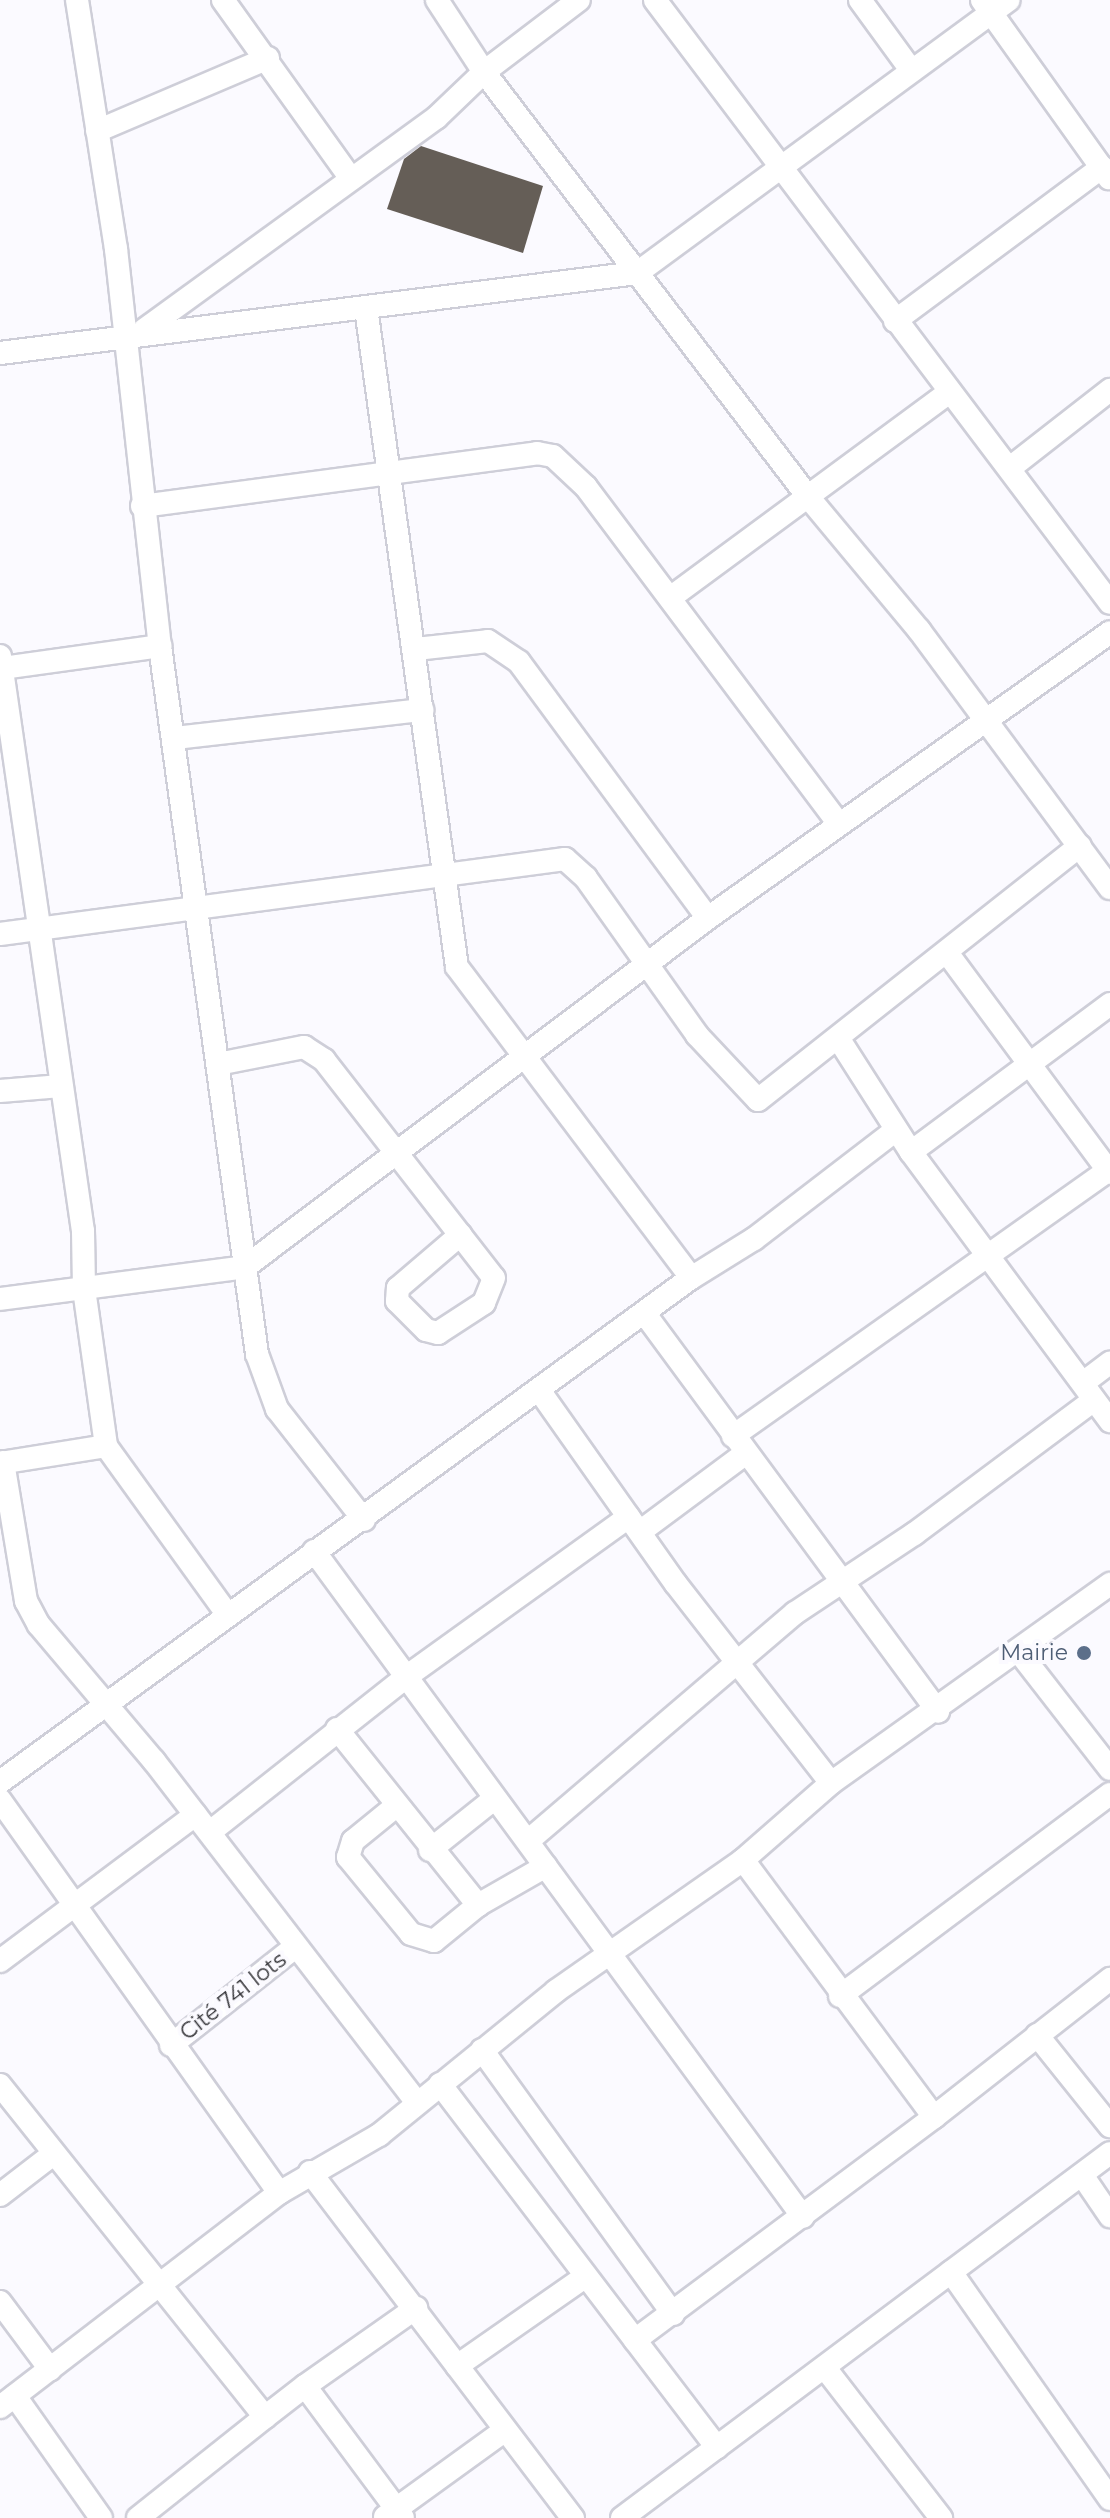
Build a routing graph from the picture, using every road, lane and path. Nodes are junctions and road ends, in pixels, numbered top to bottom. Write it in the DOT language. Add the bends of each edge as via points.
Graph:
graph roads {
  1 [pos="77,0"];
  2 [pos="223,0"];
  3 [pos="437,0"];
  4 [pos="579,0"];
  5 [pos="655,0"];
  6 [pos="860,0"];
  7 [pos="994,4"];
  8 [pos="268,58"];
  9 [pos="911,70"];
  10 [pos="484,72"];
  11 [pos="97,131"];
  12 [pos="1106,173"];
  13 [pos="781,174"];
  14 [pos="351,179"];
  15 [pos="637,273"];
  16 [pos="366,308"];
  17 [pos="895,321"];
  18 [pos="132,333"];
  19 [pos="0,353"];
  20 [pos="1110,390"];
  21 [pos="949,392"];
  22 [pos="1010,468"];
  23 [pos="392,471"];
  24 [pos="809,498"];
  25 [pos="142,506"];
  26 [pos="670,598"];
  27 [pos="1110,603"];
  28 [pos="1110,632"];
  29 [pos="160,646"];
  30 [pos="416,649"];
  31 [pos="1,662"];
  32 [pos="422,710"];
  33 [pos="985,719"];
  34 [pos="175,738"];
  35 [pos="8,758"];
  36 [pos="839,824"];
  37 [pos="1080,846"];
  38 [pos="444,873"];
  39 [pos="1108,881"];
  40 [pos="199,908"];
  41 [pos="708,918"];
  42 [pos="40,927"];
  43 [pos="0,934"];
  44 [pos="948,954"];
  45 [pos="648,963"];
  46 [pos="1110,1004"];
  47 [pos="840,1041"];
  48 [pos="521,1058"];
  49 [pos="218,1064"];
  50 [pos="1029,1064"];
  51 [pos="61,1086"];
  52 [pos="0,1091"];
  53 [pos="896,1130"];
  54 [pos="395,1152"];
  55 [pos="911,1152"];
  56 [pos="1109,1171"];
  57 [pos="460,1235"];
  58 [pos="988,1257"];
  59 [pos="245,1267"];
  60 [pos="691,1278"];
  61 [pos="84,1289"];
  62 [pos="0,1299"];
  63 [pos="645,1314"];
  64 [pos="1110,1363"];
  65 [pos="539,1390"];
  66 [pos="1088,1392"];
  67 [pos="1110,1421"];
  68 [pos="740,1444"];
  69 [pos="106,1446"];
  70 [pos="2,1463"];
  71 [pos="364,1520"];
  72 [pos="635,1524"];
  73 [pos="314,1551"];
  74 [pos="841,1579"];
  75 [pos="1110,1584"];
  76 [pos="228,1615"];
  77 [pos="1019,1652"];
  78 [pos="735,1660"];
  79 [pos="406,1677"];
  80 [pos="102,1706"];
  81 [pos="938,1712"];
  82 [pos="337,1729"];
  83 [pos="1110,1769"];
  84 [pos="0,1782"];
  85 [pos="831,1783"];
  86 [pos="1110,1794"];
  87 [pos="494,1799"];
  88 [pos="0,1800"];
  89 [pos="396,1806"];
  90 [pos="202,1824"];
  91 [pos="528,1841"];
  92 [pos="430,1850"];
  93 [pos="743,1860"];
  94 [pos="546,1866"];
  95 [pos="74,1904"];
  96 [pos="478,1905"];
  97 [pos="295,1947"];
  98 [pos="611,1953"];
  99 [pos="0,1961"];
  100 [pos="1110,1979"];
  101 [pos="840,1996"];
  102 [pos="1037,2035"];
  103 [pos="171,2045"];
  104 [pos="482,2050"];
  105 [pos="440,2084"];
  106 [pos="0,2085"];
  107 [pos="417,2103"];
  108 [pos="934,2117"];
  109 [pos="1110,2126"];
  110 [pos="1110,2153"];
  111 [pos="52,2155"];
  112 [pos="310,2172"];
  113 [pos="1082,2175"];
  114 [pos="279,2193"];
  115 [pos="0,2195"];
  116 [pos="1110,2216"];
  117 [pos="803,2217"];
  118 [pos="951,2272"];
  119 [pos="586,2276"];
  120 [pos="158,2286"];
  121 [pos="0,2302"];
  122 [pos="416,2308"];
  123 [pos="673,2314"];
  124 [pos="635,2340"];
  125 [pos="457,2366"];
  126 [pos="825,2368"];
  127 [pos="50,2369"];
  128 [pos="305,2386"];
  129 [pos="7,2401"];
  130 [pos="265,2417"];
  131 [pos="505,2430"];
  132 [pos="717,2447"];
  133 [pos="1101,2466"];
  134 [pos="1110,2499"];
  135 [pos="395,2515"];
  136 [pos="101,2518"];
  137 [pos="138,2518"];
  138 [pos="573,2518"];
  139 [pos="622,2518"];
  140 [pos="941,2518"];
  1 -- 11 [label="street"];
  2 -- 8 [label="street"];
  3 -- 10 [label="street"];
  4 -- 10 [label="street"];
  5 -- 13 [label="street"];
  6 -- 9 [label="street"];
  7 -- 9 [label="street"];
  7 -- 12 [label="street"];
  8 -- 11 [label="street"];
  8 -- 14 [label="street"];
  9 -- 13 [label="street"];
  10 -- 14 [label="street" via="436,118"];
  10 -- 15 [label="street"];
  11 -- 18 [label="street"];
  12 -- 17 [label="street"];
  13 -- 15 [label="street"];
  13 -- 17 [label="street"];
  14 -- 18 [label="street"];
  15 -- 16 [label="street"];
  15 -- 24 [label="street"];
  16 -- 18 [label="street"];
  16 -- 23 [label="street"];
  17 -- 21 [label="street"];
  18 -- 19 [label="street"];
  18 -- 25 [label="street"];
  20 -- 22 [label="street"];
  21 -- 22 [label="street"];
  21 -- 24 [label="street"];
  22 -- 27 [label="street"];
  23 -- 25 [label="street"];
  23 -- 26 [label="street" via="553,456 586,487"];
  23 -- 30 [label="street"];
  24 -- 26 [label="street"];
  24 -- 33 [label="street"];
  25 -- 29 [label="street"];
  26 -- 36 [label="street"];
  28 -- 33 [label="street" via="1066,669"];
  29 -- 31 [label="street"];
  29 -- 34 [label="street"];
  30 -- 32 [label="street"];
  30 -- 41 [label="street" via="488,641 511,655"];
  31 -- 35 [label="street"];
  32 -- 34 [label="street"];
  32 -- 38 [label="street"];
  33 -- 36 [label="street"];
  33 -- 37 [label="street"];
  34 -- 40 [label="street"];
  35 -- 42 [label="street"];
  36 -- 41 [label="street"];
  37 -- 39 [label="street"];
  37 -- 44 [label="street"];
  38 -- 40 [label="street"];
  38 -- 45 [label="street" via="565,859 586,878"];
  38 -- 48 [label="street" via="457,967"];
  40 -- 42 [label="street"];
  40 -- 49 [label="street"];
  41 -- 45 [label="street"];
  42 -- 43 [label="street"];
  42 -- 51 [label="street"];
  44 -- 47 [label="street"];
  44 -- 50 [label="street"];
  45 -- 47 [label="street" via="697,1035 758,1100"];
  45 -- 48 [label="street"];
  46 -- 50 [label="street"];
  47 -- 53 [label="street"];
  48 -- 54 [label="street"];
  48 -- 60 [label="street"];
  49 -- 54 [label="street" via="313,1050"];
  49 -- 59 [label="street"];
  50 -- 55 [label="street"];
  50 -- 56 [label="street"];
  51 -- 52 [label="street"];
  51 -- 61 [label="street" via="83,1231"];
  53 -- 55 [label="street"];
  53 -- 60 [label="street" via="754,1239"];
  54 -- 57 [label="street"];
  54 -- 59 [label="street"];
  55 -- 58 [label="street"];
  56 -- 58 [label="street"];
  57 -- 57 [label="street" via="494,1278 489,1295 438,1333 426,1330 397,1301 398,1288"];
  58 -- 66 [label="street"];
  58 -- 68 [label="street"];
  59 -- 61 [label="street"];
  59 -- 71 [label="street" via="264,1385 294,1435"];
  60 -- 63 [label="street"];
  61 -- 62 [label="street"];
  61 -- 69 [label="street"];
  63 -- 65 [label="street"];
  63 -- 68 [label="street"];
  64 -- 66 [label="street"];
  65 -- 71 [label="street"];
  65 -- 72 [label="street"];
  66 -- 67 [label="street"];
  66 -- 74 [label="street" via="914,1534"];
  68 -- 72 [label="street"];
  68 -- 74 [label="street"];
  69 -- 70 [label="street"];
  69 -- 76 [label="street"];
  70 -- 80 [label="street" via="26,1601"];
  71 -- 73 [label="street"];
  72 -- 78 [label="street"];
  72 -- 79 [label="street"];
  73 -- 76 [label="street"];
  73 -- 79 [label="street"];
  74 -- 78 [label="street"];
  74 -- 81 [label="street"];
  75 -- 77 [label="street"];
  76 -- 80 [label="street"];
  77 -- 81 [label="street"];
  77 -- 83 [label="street"];
  78 -- 85 [label="street"];
  78 -- 91 [label="street"];
  79 -- 82 [label="street"];
  79 -- 87 [label="street"];
  80 -- 84 [label="street"];
  80 -- 90 [label="street"];
  81 -- 85 [label="street"];
  82 -- 89 [label="street"];
  82 -- 90 [label="street"];
  85 -- 93 [label="street"];
  86 -- 101 [label="street"];
  87 -- 91 [label="street"];
  87 -- 92 [label="street"];
  88 -- 95 [label="street"];
  89 -- 92 [label="street"];
  89 -- 96 [label="street" via="353,1841 348,1857 411,1934 434,1941"];
  90 -- 95 [label="street"];
  90 -- 97 [label="street"];
  91 -- 94 [label="street"];
  92 -- 96 [label="street"];
  93 -- 98 [label="street"];
  93 -- 101 [label="street"];
  94 -- 96 [label="street"];
  94 -- 98 [label="street"];
  95 -- 99 [label="street"];
  95 -- 103 [label="street"];
  97 -- 103 [label="street, Cité 741 lots"];
  97 -- 107 [label="street"];
  98 -- 104 [label="street"];
  98 -- 117 [label="street"];
  100 -- 102 [label="street"];
  101 -- 108 [label="street"];
  102 -- 108 [label="street"];
  102 -- 109 [label="street"];
  103 -- 114 [label="street"];
  104 -- 105 [label="street"];
  104 -- 123 [label="street"];
  105 -- 107 [label="street"];
  105 -- 119 [label="street"];
  106 -- 111 [label="street"];
  107 -- 112 [label="street" via="379,2135"];
  108 -- 117 [label="street"];
  110 -- 113 [label="street"];
  111 -- 115 [label="street"];
  111 -- 120 [label="street"];
  112 -- 114 [label="street"];
  112 -- 122 [label="street"];
  113 -- 116 [label="street"];
  113 -- 118 [label="street"];
  114 -- 120 [label="street"];
  117 -- 123 [label="street"];
  118 -- 126 [label="street"];
  118 -- 133 [label="street"];
  119 -- 124 [label="street"];
  119 -- 125 [label="street"];
  120 -- 127 [label="street"];
  120 -- 130 [label="street"];
  121 -- 127 [label="street"];
  122 -- 125 [label="street"];
  122 -- 128 [label="street"];
  123 -- 124 [label="street"];
  124 -- 132 [label="street"];
  125 -- 131 [label="street"];
  126 -- 132 [label="street"];
  126 -- 140 [label="street"];
  127 -- 129 [label="street"];
  128 -- 130 [label="street"];
  128 -- 135 [label="street"];
  129 -- 136 [label="street"];
  130 -- 137 [label="street"];
  131 -- 135 [label="street"];
  131 -- 138 [label="street"];
  132 -- 139 [label="street"];
  133 -- 134 [label="street"];
}
